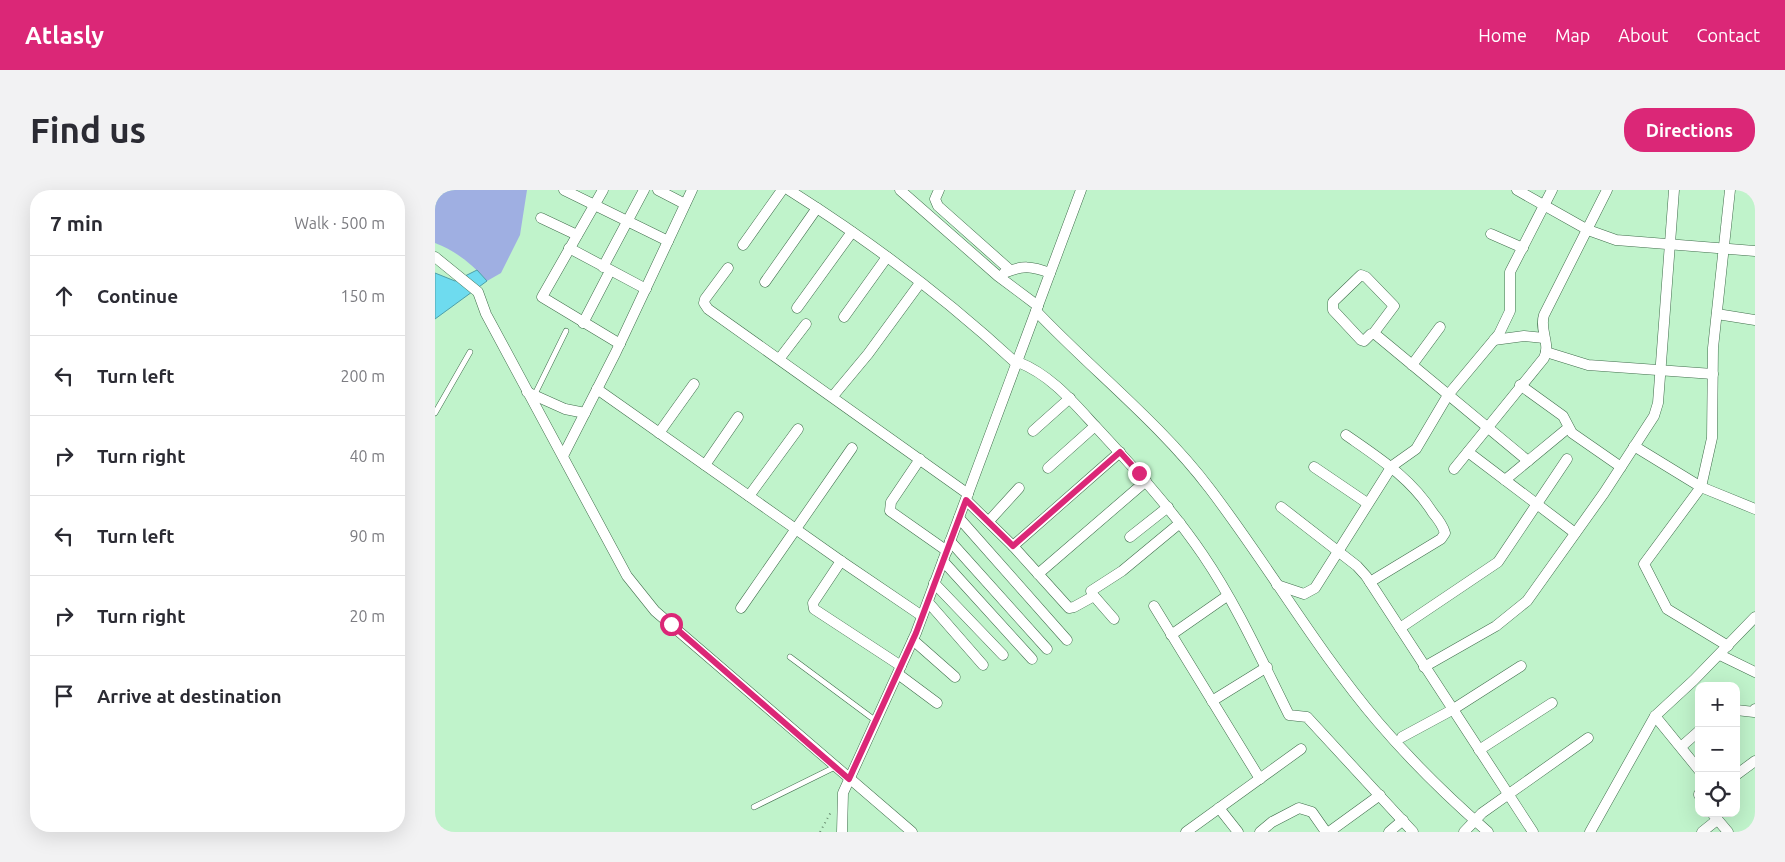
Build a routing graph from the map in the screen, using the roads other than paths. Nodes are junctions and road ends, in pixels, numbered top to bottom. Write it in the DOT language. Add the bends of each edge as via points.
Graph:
graph roads {
  1 [pos="564,190"];
  2 [pos="603,190"];
  3 [pos="644,190"];
  4 [pos="658,190"];
  5 [pos="692,190"];
  6 [pos="782,190"];
  7 [pos="789,190"];
  8 [pos="901,190"];
  9 [pos="939,190"];
  10 [pos="1081,190"];
  11 [pos="1517,190"];
  12 [pos="1552,190"];
  13 [pos="1607,190"];
  14 [pos="1674,190"];
  15 [pos="1730,190"];
  16 [pos="685,204"];
  17 [pos="595,206"];
  18 [pos="1544,206"];
  19 [pos="817,208"];
  20 [pos="541,218"];
  21 [pos="628,222"];
  22 [pos="1588,230"];
  23 [pos="852,232"];
  24 [pos="1491,234"];
  25 [pos="577,236"];
  26 [pos="668,241"];
  27 [pos="1670,244"];
  28 [pos="743,245"];
  29 [pos="569,248"];
  30 [pos="1523,248"];
  31 [pos="1724,248"];
  32 [pos="1755,251"];
  33 [pos="435,256"];
  34 [pos="887,257"];
  35 [pos="728,268"];
  36 [pos="606,269"];
  37 [pos="1010,270"];
  38 [pos="1050,273"];
  39 [pos="998,276"];
  40 [pos="765,282"];
  41 [pos="920,283"];
  42 [pos="646,289"];
  43 [pos="797,308"];
  44 [pos="1036,312"];
  45 [pos="1717,314"];
  46 [pos="844,317"];
  47 [pos="1755,320"];
  48 [pos="583,323"];
  49 [pos="806,324"];
  50 [pos="1440,327"];
  51 [pos="566,331"];
  52 [pos="1373,334"];
  53 [pos="1544,338"];
  54 [pos="1495,340"];
  55 [pos="620,344"];
  56 [pos="471,352"];
  57 [pos="1546,352"];
  58 [pos="779,358"];
  59 [pos="1018,363"];
  60 [pos="1412,364"];
  61 [pos="1660,371"];
  62 [pos="1713,374"];
  63 [pos="694,384"];
  64 [pos="1520,385"];
  65 [pos="597,389"];
  66 [pos="531,393"];
  67 [pos="1448,395"];
  68 [pos="833,396"];
  69 [pos="1070,398"];
  70 [pos="435,413"];
  71 [pos="585,413"];
  72 [pos="738,417"];
  73 [pos="1095,426"];
  74 [pos="1487,428"];
  75 [pos="1568,428"];
  76 [pos="798,429"];
  77 [pos="1033,432"];
  78 [pos="659,433"];
  79 [pos="1346,435"];
  80 [pos="1635,446"];
  81 [pos="852,448"];
  82 [pos="1120,452"];
  83 [pos="1468,452"];
  84 [pos="563,456"];
  85 [pos="920,459"];
  86 [pos="1567,459"];
  87 [pos="1528,461"];
  88 [pos="705,465"];
  89 [pos="1392,466"];
  90 [pos="1314,467"];
  91 [pos="1621,467"];
  92 [pos="1049,468"];
  93 [pos="1455,469"];
  94 [pos="1505,480"];
  95 [pos="1146,481"];
  96 [pos="1701,487"];
  97 [pos="1019,488"];
  98 [pos="749,496"];
  99 [pos="967,497"];
  100 [pos="1367,503"];
  101 [pos="1537,504"];
  102 [pos="1168,507"];
  103 [pos="1281,507"];
  104 [pos="1755,509"];
  105 [pos="959,518"];
  106 [pos="989,521"];
  107 [pos="1181,524"];
  108 [pos="795,529"];
  109 [pos="1575,534"];
  110 [pos="1130,537"];
  111 [pos="951,541"];
  112 [pos="1013,546"];
  113 [pos="1338,552"];
  114 [pos="945,556"];
  115 [pos="841,561"];
  116 [pos="1039,574"];
  117 [pos="1370,582"];
  118 [pos="934,583"];
  119 [pos="1277,585"];
  120 [pos="1091,591"];
  121 [pos="1227,596"];
  122 [pos="928,602"];
  123 [pos="1154,606"];
  124 [pos="741,608"];
  125 [pos="923,616"];
  126 [pos="1755,617"];
  127 [pos="1114,619"];
  128 [pos="1400,628"];
  129 [pos="1171,635"];
  130 [pos="913,640"];
  131 [pos="1067,640"];
  132 [pos="1728,646"];
  133 [pos="1047,648"];
  134 [pos="1003,655"];
  135 [pos="1720,655"];
  136 [pos="790,657"];
  137 [pos="1032,660"];
  138 [pos="983,665"];
  139 [pos="1521,666"];
  140 [pos="1267,667"];
  141 [pos="1424,667"];
  142 [pos="899,670"];
  143 [pos="1755,672"];
  144 [pos="955,677"];
  145 [pos="1212,701"];
  146 [pos="937,703"];
  147 [pos="1552,703"];
  148 [pos="1755,709"];
  149 [pos="1452,710"];
  150 [pos="1740,710"];
  151 [pos="1655,716"];
  152 [pos="876,721"];
  153 [pos="1695,735"];
  154 [pos="1401,737"];
  155 [pos="1588,738"];
  156 [pos="1682,746"];
  157 [pos="1301,748"];
  158 [pos="1479,750"];
  159 [pos="1755,761"];
  160 [pos="1695,764"];
  161 [pos="835,766"];
  162 [pos="1740,772"];
  163 [pos="849,779"];
  164 [pos="1260,779"];
  165 [pos="1508,794"];
  166 [pos="1380,795"];
  167 [pos="754,807"];
  168 [pos="1219,808"];
  169 [pos="1714,817"];
  170 [pos="1716,817"];
  171 [pos="1403,820"];
  172 [pos="1475,820"];
  173 [pos="842,832"];
  174 [pos="912,832"];
  175 [pos="1186,832"];
  176 [pos="1238,832"];
  177 [pos="1260,832"];
  178 [pos="1328,832"];
  179 [pos="1389,832"];
  180 [pos="1413,832"];
  181 [pos="1464,832"];
  182 [pos="1487,832"];
  183 [pos="1533,832"];
  184 [pos="1590,832"];
  185 [pos="1702,832"];
  186 [pos="1728,832"];
  1 -- 17 [label="street"];
  2 -- 17 [label="street"];
  3 -- 21 [label="street"];
  4 -- 16 [label="street"];
  5 -- 16 [label="street"];
  6 -- 28 [label="street"];
  7 -- 19 [label="street"];
  8 -- 39 [label="street"];
  9 -- 37 [label="street" via="935,198 937,206"];
  10 -- 38 [label="street"];
  11 -- 18 [label="street"];
  12 -- 18 [label="street"];
  13 -- 22 [label="street"];
  14 -- 27 [label="street"];
  15 -- 31 [label="street"];
  16 -- 26 [label="street"];
  17 -- 21 [label="street"];
  17 -- 25 [label="street"];
  18 -- 22 [label="street"];
  18 -- 30 [label="street"];
  19 -- 23 [label="street"];
  19 -- 40 [label="street"];
  20 -- 25 [label="street"];
  21 -- 26 [label="street"];
  21 -- 36 [label="street"];
  22 -- 27 [label="street" via="1615,240"];
  22 -- 53 [label="street" via="1544,315"];
  23 -- 34 [label="street"];
  23 -- 43 [label="street"];
  24 -- 30 [label="street"];
  25 -- 29 [label="street"];
  26 -- 42 [label="street"];
  27 -- 31 [label="street"];
  27 -- 61 [label="street"];
  29 -- 36 [label="street"];
  29 -- 48 [label="street" via="542,297"];
  30 -- 54 [label="street" via="1509,276 1509,317"];
  31 -- 32 [label="street"];
  31 -- 45 [label="street"];
  33 -- 66 [label="street" via="478,292 486,314"];
  34 -- 41 [label="street"];
  34 -- 46 [label="street"];
  35 -- 58 [label="street" via="705,299 706,306"];
  36 -- 42 [label="street"];
  36 -- 48 [label="street"];
  37 -- 38 [label="street" via="1026,266"];
  37 -- 39 [label="street"];
  38 -- 44 [label="street"];
  39 -- 44 [label="street"];
  41 -- 59 [label="street" via="971,321"];
  41 -- 68 [label="street" via="869,354"];
  42 -- 55 [label="street"];
  44 -- 59 [label="street"];
  44 -- 119 [label="street" via="1183,456"];
  45 -- 47 [label="street"];
  45 -- 62 [label="street"];
  48 -- 55 [label="street"];
  49 -- 58 [label="street"];
  50 -- 60 [label="street"];
  51 -- 66 [label="lane"];
  52 -- 52 [label="street" via="1394,306 1361,275 1333,302 1332,308 1361,340"];
  52 -- 60 [label="street"];
  53 -- 54 [label="street" via="1524,336"];
  53 -- 57 [label="street"];
  54 -- 67 [label="street"];
  55 -- 65 [label="street"];
  56 -- 70 [label="lane"];
  57 -- 61 [label="street" via="1588,364"];
  57 -- 64 [label="street"];
  58 -- 68 [label="street"];
  59 -- 69 [label="street" via="1043,376"];
  59 -- 99 [label="street"];
  60 -- 67 [label="street"];
  61 -- 62 [label="street"];
  61 -- 80 [label="street" via="1654,416"];
  62 -- 96 [label="street" via="1712,438"];
  63 -- 78 [label="street"];
  64 -- 74 [label="street"];
  64 -- 75 [label="street" via="1563,416"];
  65 -- 71 [label="street"];
  65 -- 78 [label="street"];
  66 -- 71 [label="street" via="565,409"];
  66 -- 84 [label="street"];
  67 -- 74 [label="street"];
  67 -- 89 [label="street" via="1416,449"];
  68 -- 85 [label="street"];
  69 -- 73 [label="street"];
  69 -- 77 [label="street"];
  71 -- 84 [label="street"];
  72 -- 88 [label="street"];
  73 -- 82 [label="street"];
  73 -- 92 [label="street"];
  74 -- 83 [label="street"];
  74 -- 87 [label="street"];
  75 -- 87 [label="street"];
  75 -- 91 [label="street"];
  76 -- 98 [label="street"];
  78 -- 88 [label="street"];
  79 -- 89 [label="street"];
  80 -- 91 [label="street"];
  80 -- 96 [label="street"];
  81 -- 108 [label="street"];
  82 -- 95 [label="street"];
  82 -- 112 [label="street"];
  83 -- 93 [label="street"];
  83 -- 94 [label="street"];
  84 -- 161 [label="street" via="627,576 655,611"];
  85 -- 99 [label="street"];
  85 -- 114 [label="street" via="891,502 890,511"];
  86 -- 101 [label="street"];
  87 -- 94 [label="street"];
  88 -- 98 [label="street"];
  89 -- 100 [label="street"];
  89 -- 117 [label="street" via="1425,500 1445,533 1441,539"];
  90 -- 100 [label="street"];
  91 -- 109 [label="street"];
  94 -- 101 [label="street"];
  95 -- 102 [label="street"];
  95 -- 116 [label="street"];
  96 -- 104 [label="street"];
  96 -- 132 [label="street" via="1644,564 1667,609"];
  97 -- 106 [label="street"];
  98 -- 108 [label="street"];
  99 -- 105 [label="street"];
  99 -- 106 [label="street"];
  100 -- 113 [label="street"];
  101 -- 109 [label="street"];
  101 -- 128 [label="street" via="1492,568"];
  102 -- 107 [label="street"];
  102 -- 110 [label="street"];
  103 -- 113 [label="street"];
  105 -- 111 [label="street"];
  105 -- 131 [label="street"];
  106 -- 112 [label="street"];
  107 -- 120 [label="street"];
  107 -- 121 [label="street"];
  108 -- 115 [label="street"];
  108 -- 124 [label="street"];
  109 -- 141 [label="street" via="1527,601 1496,626"];
  111 -- 114 [label="street"];
  111 -- 133 [label="street"];
  112 -- 116 [label="street"];
  113 -- 117 [label="street" via="1357,566"];
  113 -- 119 [label="street" via="1310,592 1297,593"];
  114 -- 118 [label="street"];
  114 -- 137 [label="street"];
  115 -- 125 [label="street"];
  115 -- 142 [label="street" via="813,603 814,609"];
  116 -- 127 [label="street" via="1069,608 1094,596"];
  117 -- 128 [label="street"];
  118 -- 122 [label="street"];
  118 -- 134 [label="street"];
  119 -- 172 [label="street" via="1378,722"];
  121 -- 129 [label="street"];
  121 -- 140 [label="street"];
  122 -- 125 [label="street"];
  122 -- 138 [label="street"];
  123 -- 129 [label="street"];
  125 -- 130 [label="street"];
  126 -- 132 [label="street"];
  128 -- 141 [label="street"];
  129 -- 145 [label="street"];
  130 -- 142 [label="street"];
  130 -- 144 [label="street"];
  132 -- 135 [label="street"];
  135 -- 143 [label="street"];
  135 -- 151 [label="street"];
  136 -- 152 [label="lane"];
  139 -- 149 [label="street"];
  140 -- 145 [label="street"];
  140 -- 166 [label="street" via="1289,715 1307,717"];
  141 -- 149 [label="street"];
  142 -- 146 [label="street"];
  142 -- 152 [label="street"];
  145 -- 164 [label="street"];
  147 -- 158 [label="street"];
  148 -- 150 [label="street" via="1754,712"];
  149 -- 154 [label="street"];
  149 -- 158 [label="street"];
  151 -- 156 [label="street"];
  151 -- 184 [label="street"];
  152 -- 163 [label="street"];
  153 -- 156 [label="street"];
  155 -- 165 [label="street"];
  156 -- 160 [label="street"];
  157 -- 164 [label="street"];
  158 -- 165 [label="street"];
  159 -- 162 [label="street"];
  161 -- 163 [label="street"];
  161 -- 167 [label="lane"];
  163 -- 173 [label="street" via="843,793"];
  163 -- 174 [label="street"];
  164 -- 168 [label="street"];
  165 -- 172 [label="street"];
  165 -- 183 [label="street"];
  166 -- 171 [label="street"];
  166 -- 178 [label="street"];
  168 -- 175 [label="street"];
  168 -- 176 [label="street"];
  169 -- 185 [label="street"];
  170 -- 186 [label="street"];
  171 -- 179 [label="street"];
  171 -- 180 [label="street"];
  172 -- 181 [label="street"];
  172 -- 182 [label="street"];
  177 -- 178 [label="street" via="1299,808 1312,812"];
}
